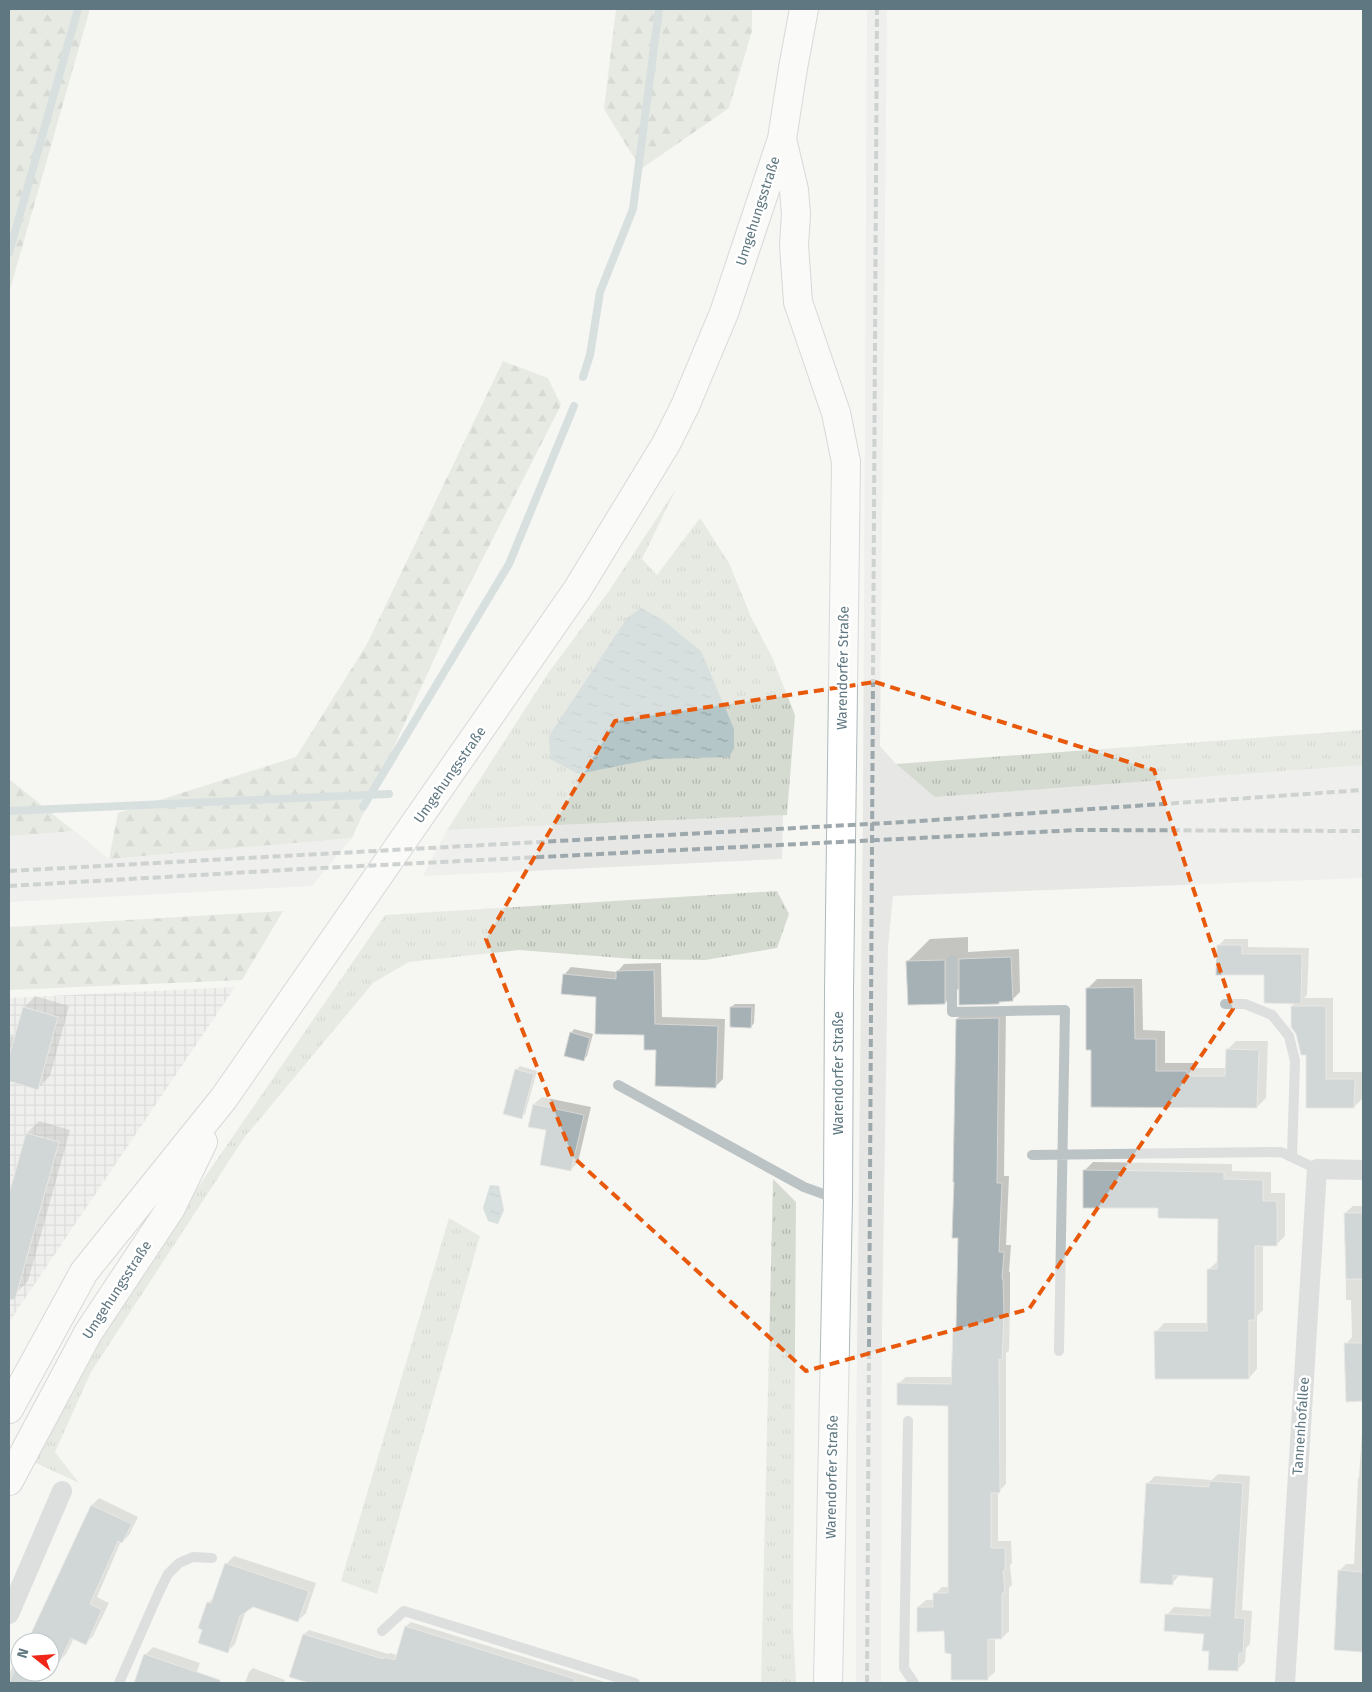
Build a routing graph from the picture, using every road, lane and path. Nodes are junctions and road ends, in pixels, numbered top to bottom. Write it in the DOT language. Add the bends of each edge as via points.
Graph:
graph roads {
  1 [pos="804,9"];
  2 [pos="782,139"];
  3 [pos="952,960"];
  4 [pos="1225,1004"];
  5 [pos="618,1085"];
  6 [pos="224,1098"];
  7 [pos="1032,1155"];
  8 [pos="1062,1155"];
  9 [pos="1292,1156"];
  10 [pos="1317,1169"];
  11 [pos="1363,1170"];
  12 [pos="838,1200"];
  13 [pos="84,1272"];
  14 [pos="1059,1351"];
  15 [pos="9,1374"];
  16 [pos="9,1409"];
  17 [pos="908,1421"];
  18 [pos="9,1481"];
  19 [pos="62,1491"];
  20 [pos="212,1558"];
  21 [pos="9,1614"];
  22 [pos="382,1631"];
  23 [pos="119,1683"];
  24 [pos="635,1683"];
  25 [pos="828,1683"];
  26 [pos="914,1683"];
  27 [pos="1286,1683"];
  1 -- 2 [label="main road, Umgehungsstraße"];
  2 -- 6 [label="main road, Umgehungsstraße" via="724,313 666,444 577,590"];
  2 -- 12 [label="main road, Warendorfer Straße" via="794,190 798,302 836,414 846,462"];
  3 -- 8 [label="lane" via="952,1012 1065,1010"];
  4 -- 9 [label="lane" via="1245,1004 1272,1015 1289,1036 1295,1061"];
  5 -- 12 [label="lane" via="804,1187"];
  6 -- 13 [label="main road, Umgehungsstraße"];
  6 -- 18 [label="main road, Umgehungsstraße" via="170,1208 88,1334"];
  7 -- 8 [label="lane"];
  8 -- 9 [label="lane" via="1281,1152"];
  8 -- 14 [label="lane"];
  9 -- 10 [label="lane"];
  10 -- 11 [label="street"];
  10 -- 27 [label="street, Tannenhofallee"];
  12 -- 25 [label="main road, Warendorfer Straße"];
  13 -- 15 [label="main road"];
  13 -- 16 [label="main road, Umgehungsstraße"];
  17 -- 26 [label="lane" via="904,1668"];
  19 -- 21 [label="street"];
  20 -- 23 [label="lane" via="193,1557 179,1563 168,1574"];
  22 -- 24 [label="lane" via="404,1611"];
}
